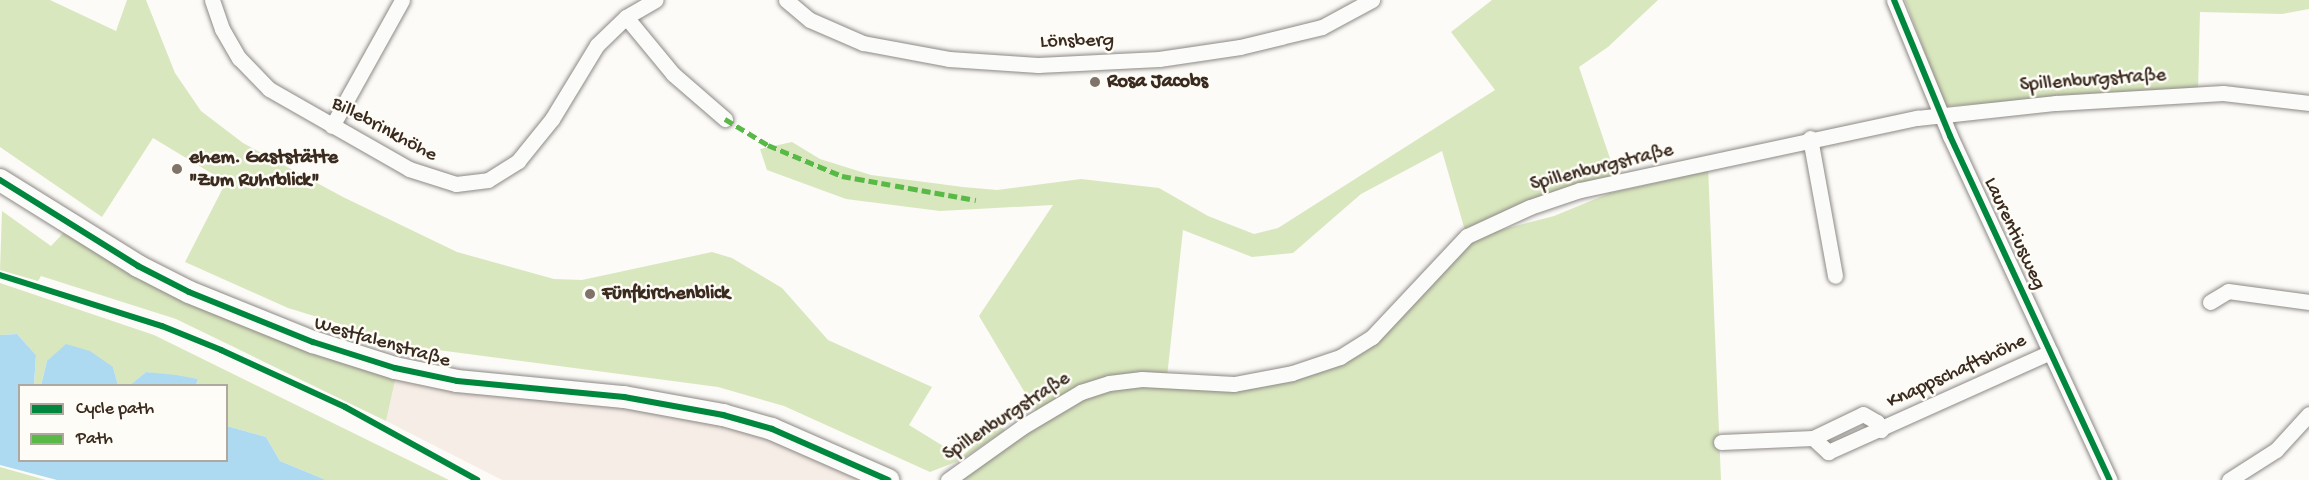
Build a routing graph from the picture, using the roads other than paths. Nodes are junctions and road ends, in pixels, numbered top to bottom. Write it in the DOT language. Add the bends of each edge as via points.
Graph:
graph roads {
  1 [pos="212,0"];
  2 [pos="402,0"];
  3 [pos="655,0"];
  4 [pos="786,0"];
  5 [pos="1372,0"];
  6 [pos="1894,0"];
  7 [pos="630,9"];
  8 [pos="2309,103"];
  9 [pos="1942,117"];
  10 [pos="725,119"];
  11 [pos="332,126"];
  12 [pos="1810,138"];
  13 [pos="0,180"];
  14 [pos="1835,276"];
  15 [pos="2210,302"];
  16 [pos="2309,302"];
  17 [pos="2050,352"];
  18 [pos="2309,414"];
  19 [pos="1881,430"];
  20 [pos="1813,438"];
  21 [pos="1721,442"];
  22 [pos="888,480"];
  23 [pos="948,480"];
  24 [pos="2110,480"];
  25 [pos="2229,480"];
  1 -- 11 [label="street, Billebrinkhöhe" via="230,44 255,77 283,99"];
  2 -- 11 [label="street"];
  3 -- 7 [label="street, Billebrinkhöhe"];
  4 -- 5 [label="street, Lönsberg" via="810,20 879,48 949,59 1038,64 1159,59 1240,47 1322,27"];
  6 -- 9 [label="street, Laurentiusweg"];
  7 -- 10 [label="street" via="673,74"];
  7 -- 11 [label="street, Billebrinkhöhe" via="588,57 540,137 518,161 488,180 456,184 436,181"];
  8 -- 9 [label="street, Spillenburgstraße" via="2223,93 2056,103"];
  9 -- 12 [label="street, Spillenburgstraße"];
  9 -- 17 [label="street, Laurentiusweg"];
  12 -- 14 [label="street"];
  12 -- 23 [label="street, Spillenburgstraße" via="1580,190 1530,207 1467,236 1372,337 1340,357 1234,384 1142,379 1109,382 1081,392 1022,427"];
  13 -- 22 [label="main road, Westfalenstraße" via="138,266 189,292 313,342 395,368 457,381 624,397 723,415 772,429"];
  15 -- 16 [label="street" via="2228,291"];
  17 -- 19 [label="street, Knappschaftshöhe"];
  17 -- 24 [label="street, Laurentiusweg"];
  18 -- 25 [label="street" via="2276,450"];
  19 -- 20 [label="street, Knappschaftshöhe" via="1828,452"];
  19 -- 20 [label="street, Knappschaftshöhe" via="1877,422 1863,414"];
  20 -- 21 [label="street, Knappschaftshöhe"];
}
